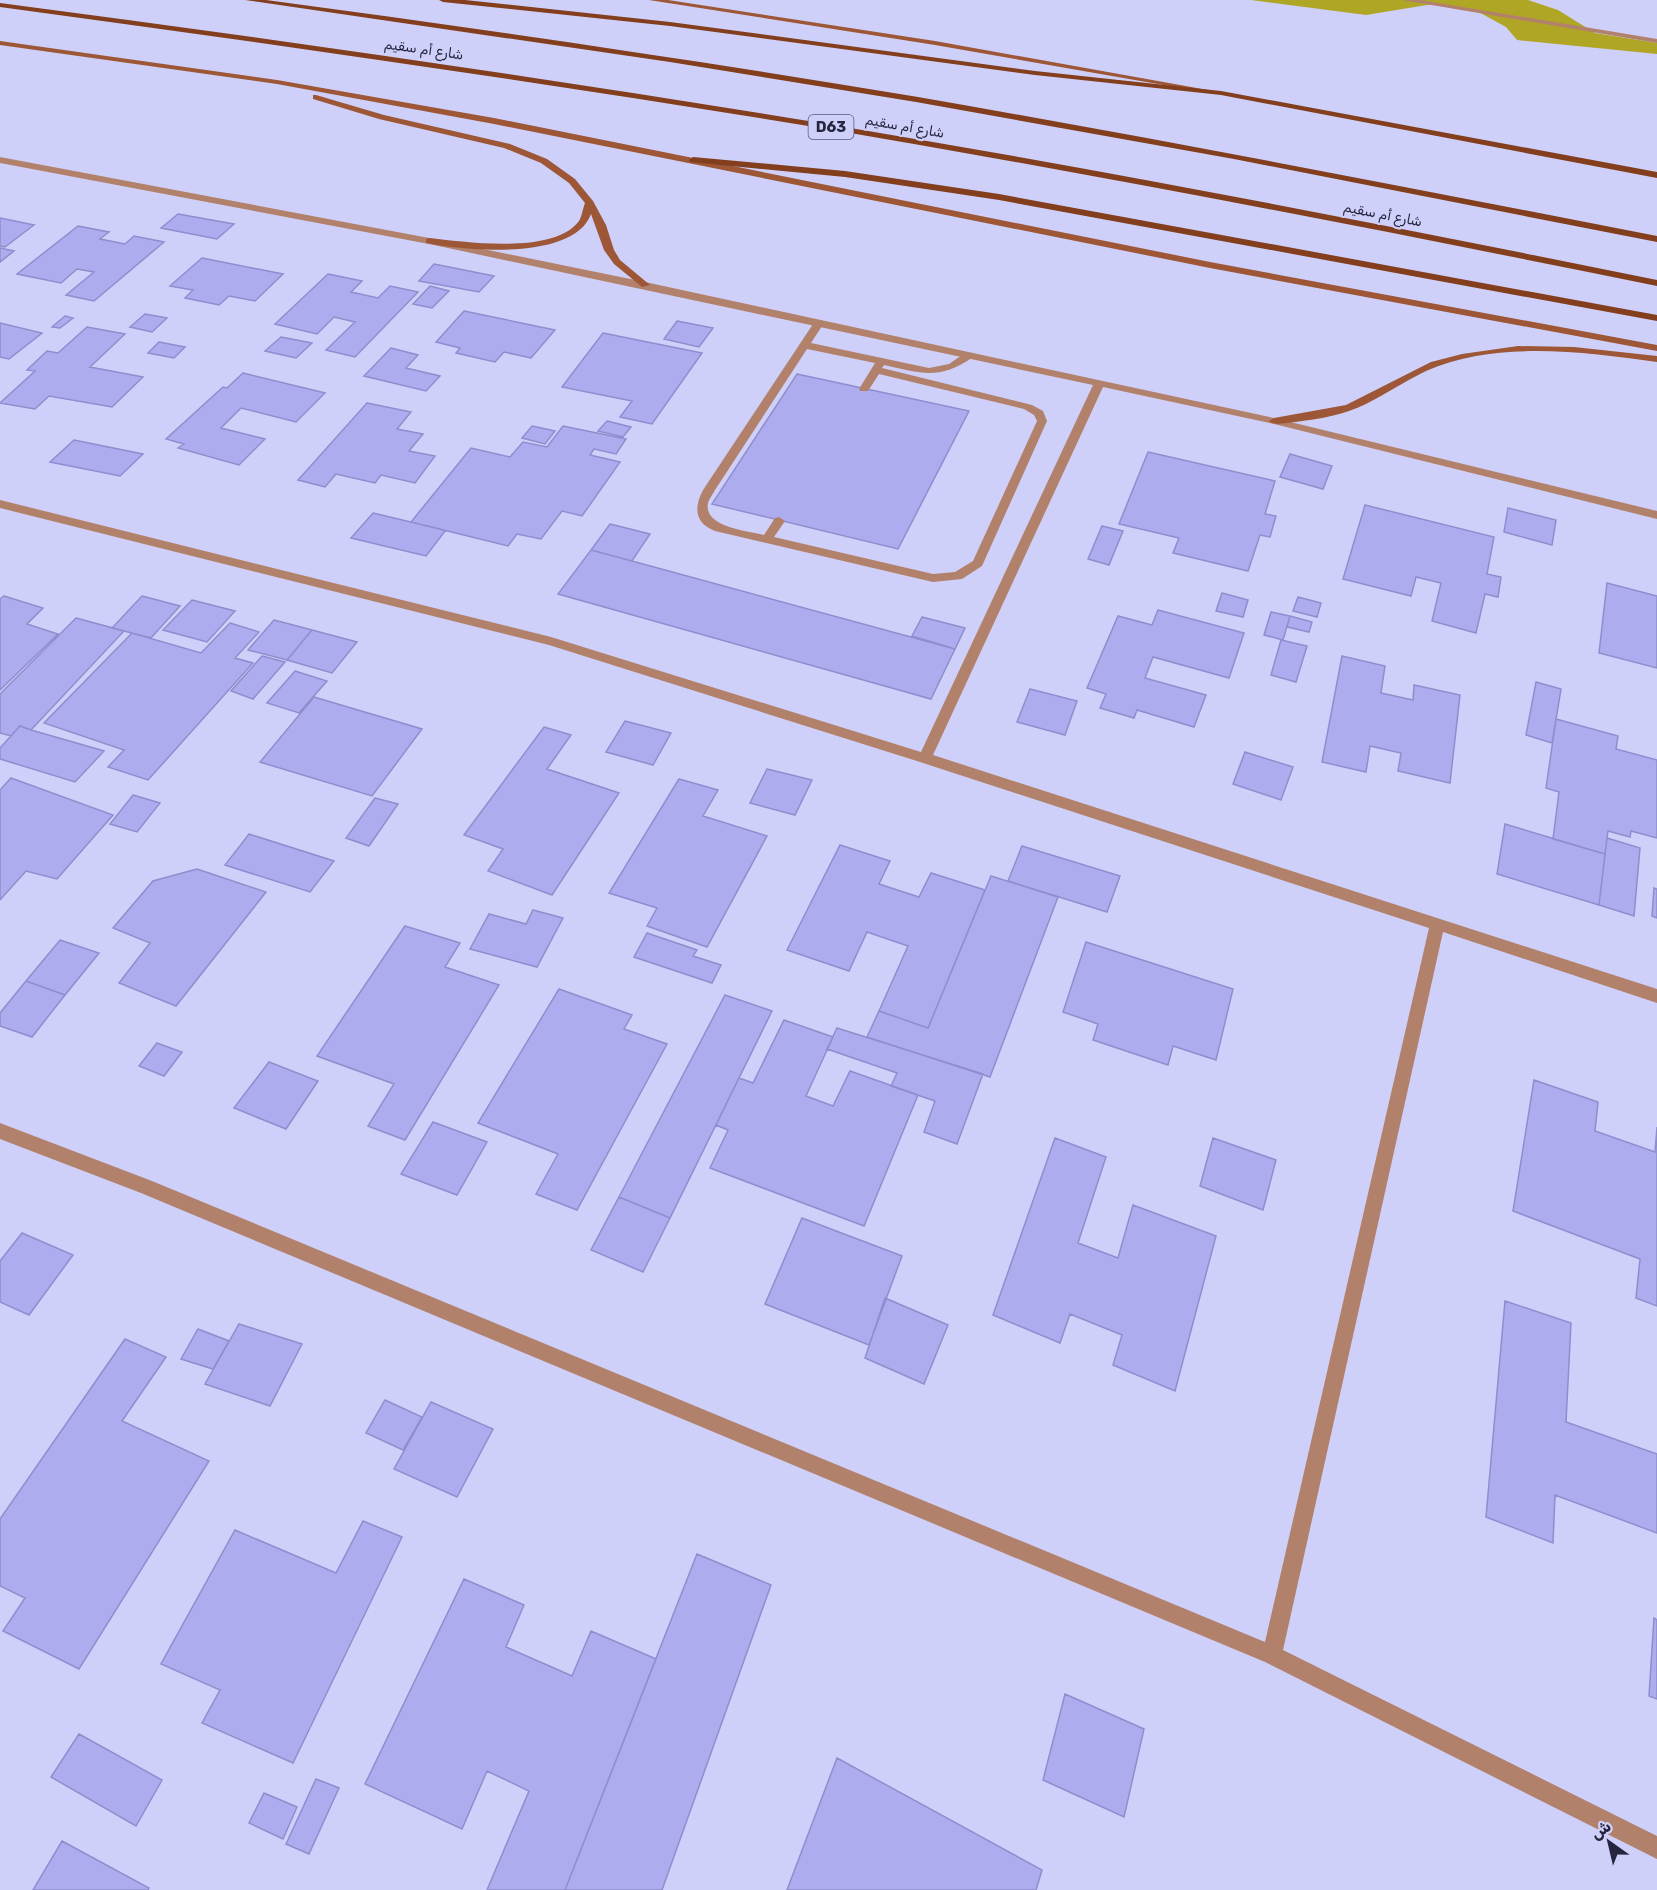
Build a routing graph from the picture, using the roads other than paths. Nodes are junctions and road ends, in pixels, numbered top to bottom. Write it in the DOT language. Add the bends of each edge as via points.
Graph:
graph roads {
  1 [pos="249,0"];
  2 [pos="443,0"];
  3 [pos="653,0"];
  4 [pos="1406,0"];
  5 [pos="0,4"];
  6 [pos="1657,41"];
  7 [pos="0,43"];
  8 [pos="277,82"];
  9 [pos="1221,93"];
  10 [pos="0,160"];
  11 [pos="693,160"];
  12 [pos="1657,175"];
  13 [pos="590,203"];
  14 [pos="1657,239"];
  15 [pos="429,241"];
  16 [pos="1657,284"];
  17 [pos="645,285"];
  18 [pos="1657,318"];
  19 [pos="819,323"];
  20 [pos="805,345"];
  21 [pos="1657,348"];
  22 [pos="969,355"];
  23 [pos="1657,359"];
  24 [pos="879,366"];
  25 [pos="1099,384"];
  26 [pos="864,389"];
  27 [pos="1274,421"];
  28 [pos="0,504"];
  29 [pos="1657,515"];
  30 [pos="779,520"];
  31 [pos="767,539"];
  32 [pos="925,758"];
  33 [pos="1437,924"];
  34 [pos="1657,996"];
  35 [pos="0,1131"];
  36 [pos="1272,1654"];
  37 [pos="1657,1848"];
  1 -- 14 [label="main road, شارع أم سقيم" via="822,84 1136,138"];
  2 -- 9 [label="main road" via="670,24 1045,74"];
  3 -- 9 [label="main road" via="935,43"];
  4 -- 6 [label="street"];
  5 -- 16 [label="main road, شارع أم سقيم / D63" via="333,49 753,114 1152,184"];
  7 -- 8 [label="main road"];
  8 -- 11 [label="main road"];
  8 -- 13 [label="main road" via="382,117 526,153 572,181"];
  9 -- 12 [label="main road"];
  10 -- 15 [label="street"];
  11 -- 18 [label="main road" via="845,174 988,195"];
  11 -- 21 [label="main road" via="1199,263"];
  13 -- 15 [label="main road" via="585,220 577,227 536,245 502,248"];
  13 -- 17 [label="main road" via="617,262"];
  15 -- 17 [label="street"];
  17 -- 19 [label="street"];
  19 -- 20 [label="street"];
  19 -- 22 [label="street"];
  20 -- 24 [label="street"];
  20 -- 31 [label="street" via="702,503 704,516 715,527"];
  22 -- 24 [label="street" via="942,371"];
  22 -- 25 [label="street"];
  23 -- 27 [label="main road" via="1574,350 1487,352 1418,371 1350,406"];
  24 -- 26 [label="street"];
  24 -- 31 [label="street" via="1039,413 1042,421 978,563 958,576 933,578"];
  25 -- 27 [label="street"];
  25 -- 32 [label="street"];
  27 -- 29 [label="street"];
  28 -- 32 [label="street" via="516,631"];
  30 -- 31 [label="street"];
  32 -- 33 [label="street"];
  33 -- 34 [label="street"];
  33 -- 36 [label="street"];
  35 -- 36 [label="street" via="146,1187"];
  36 -- 37 [label="street"];
}
